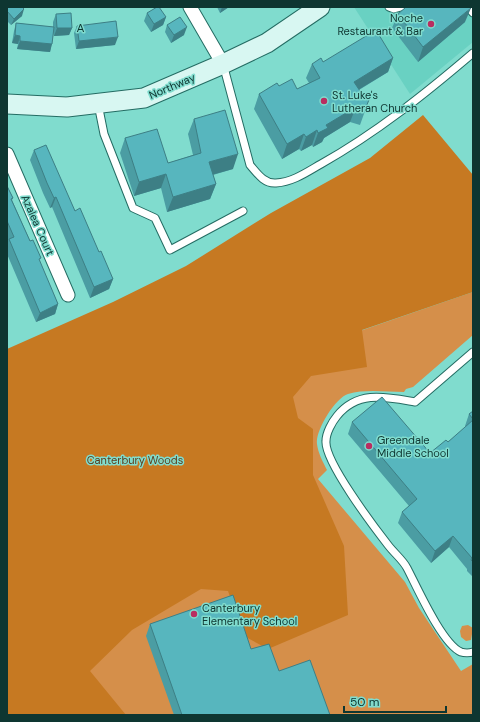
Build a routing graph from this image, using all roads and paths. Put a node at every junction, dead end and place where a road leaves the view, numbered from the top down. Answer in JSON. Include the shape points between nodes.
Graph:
{"nodes":[{"id":1,"x":190,"y":7,"type":"edge"},
{"id":2,"x":320,"y":7,"type":"edge"},
{"id":3,"x":389,"y":7,"type":"edge"},
{"id":4,"x":401,"y":7,"type":"edge"},
{"id":5,"x":468,"y":7,"type":"edge"},
{"id":6,"x":473,"y":13,"type":"edge"},
{"id":7,"x":473,"y":53,"type":"edge"},
{"id":8,"x":223,"y":64,"type":"junction"},
{"id":9,"x":7,"y":104,"type":"edge"},
{"id":10,"x":98,"y":104,"type":"junction"},
{"id":11,"x":7,"y":154,"type":"edge"},
{"id":12,"x":243,"y":211,"type":"dead end"},
{"id":13,"x":68,"y":295,"type":"dead end"},
{"id":14,"x":473,"y":352,"type":"edge"},
{"id":15,"x":473,"y":652,"type":"edge"}],
"edges":[{"from":1,"to":8,"type":"street"},
{"from":2,"to":8,"type":"street","name":"Northway","via":[[266,43]]},
{"from":3,"to":4,"type":"lane"},
{"from":5,"to":6,"type":"lane"},
{"from":7,"to":8,"type":"lane","via":[[425,93],[351,147],[291,181],[275,183],[266,181],[250,165]]},
{"from":8,"to":10,"type":"street","name":"Northway","via":[[144,98]]},
{"from":9,"to":10,"type":"street","name":"Northway","via":[[67,107]]},
{"from":10,"to":12,"type":"lane","via":[[104,134],[133,208],[155,218],[170,250]]},
{"from":11,"to":13,"type":"street","name":"Azalea Court"},
{"from":14,"to":15,"type":"lane","via":[[415,402],[376,396],[344,407],[333,421],[326,442],[332,463],[388,545],[406,566],[434,619],[452,646],[462,652]]}]}
